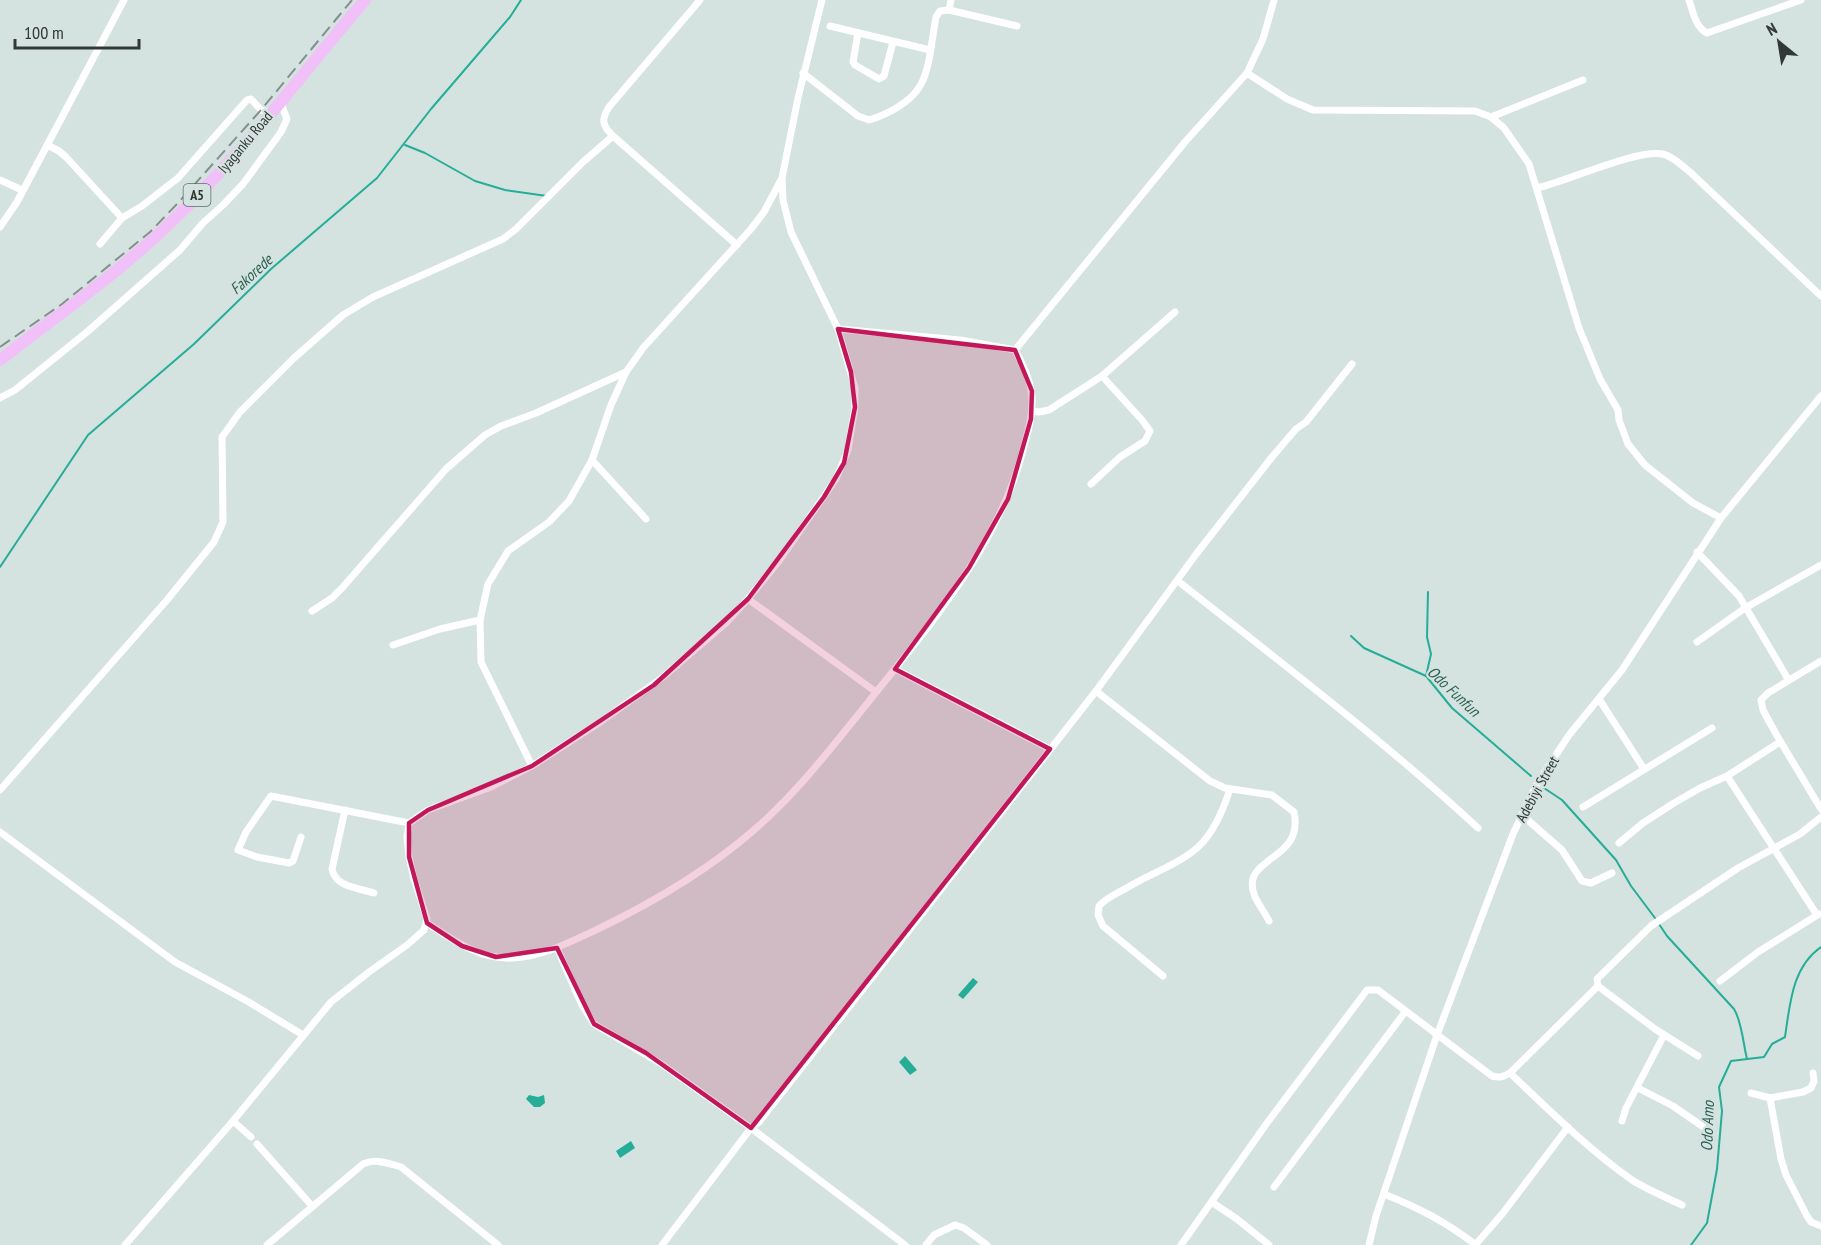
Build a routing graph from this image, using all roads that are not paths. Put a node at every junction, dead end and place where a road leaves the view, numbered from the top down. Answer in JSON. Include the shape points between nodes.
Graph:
{"nodes":[{"id":1,"x":124,"y":0,"type":"edge"},
{"id":2,"x":365,"y":0,"type":"edge"},
{"id":3,"x":822,"y":0,"type":"edge"},
{"id":4,"x":951,"y":0,"type":"edge"},
{"id":5,"x":1275,"y":0,"type":"edge"},
{"id":6,"x":1689,"y":0,"type":"edge"},
{"id":7,"x":1801,"y":0,"type":"edge"},
{"id":8,"x":699,"y":1,"type":"edge"},
{"id":9,"x":949,"y":10,"type":"junction"},
{"id":10,"x":830,"y":26,"type":"dead end"},
{"id":11,"x":1017,"y":26,"type":"dead end"},
{"id":12,"x":858,"y":33,"type":"junction"},
{"id":13,"x":893,"y":42,"type":"junction"},
{"id":14,"x":930,"y":50,"type":"junction"},
{"id":15,"x":803,"y":73,"type":"junction"},
{"id":16,"x":1247,"y":73,"type":"junction"},
{"id":17,"x":1583,"y":80,"type":"dead end"},
{"id":18,"x":280,"y":101,"type":"junction"},
{"id":19,"x":270,"y":113,"type":"junction"},
{"id":20,"x":1491,"y":117,"type":"junction"},
{"id":21,"x":613,"y":135,"type":"junction"},
{"id":22,"x":47,"y":145,"type":"junction"},
{"id":23,"x":782,"y":178,"type":"junction"},
{"id":24,"x":0,"y":180,"type":"edge"},
{"id":25,"x":1537,"y":188,"type":"junction"},
{"id":26,"x":22,"y":190,"type":"junction"},
{"id":27,"x":122,"y":218,"type":"junction"},
{"id":28,"x":0,"y":227,"type":"edge"},
{"id":29,"x":100,"y":244,"type":"dead end"},
{"id":30,"x":737,"y":245,"type":"junction"},
{"id":31,"x":1821,"y":296,"type":"edge"},
{"id":32,"x":1175,"y":312,"type":"dead end"},
{"id":33,"x":838,"y":329,"type":"junction"},
{"id":34,"x":1015,"y":350,"type":"junction"},
{"id":35,"x":0,"y":360,"type":"edge"},
{"id":36,"x":1352,"y":364,"type":"dead end"},
{"id":37,"x":626,"y":372,"type":"junction"},
{"id":38,"x":1102,"y":376,"type":"junction"},
{"id":39,"x":1821,"y":396,"type":"edge"},
{"id":40,"x":0,"y":398,"type":"edge"},
{"id":41,"x":1032,"y":411,"type":"junction"},
{"id":42,"x":592,"y":460,"type":"junction"},
{"id":43,"x":1091,"y":484,"type":"dead end"},
{"id":44,"x":1721,"y":518,"type":"junction"},
{"id":45,"x":646,"y":519,"type":"dead end"},
{"id":46,"x":1697,"y":552,"type":"junction"},
{"id":47,"x":1821,"y":565,"type":"edge"},
{"id":48,"x":1178,"y":581,"type":"junction"},
{"id":49,"x":748,"y":599,"type":"junction"},
{"id":50,"x":1745,"y":608,"type":"junction"},
{"id":51,"x":312,"y":611,"type":"dead end"},
{"id":52,"x":480,"y":620,"type":"junction"},
{"id":53,"x":1697,"y":642,"type":"dead end"},
{"id":54,"x":393,"y":645,"type":"dead end"},
{"id":55,"x":1821,"y":661,"type":"edge"},
{"id":56,"x":895,"y":669,"type":"junction"},
{"id":57,"x":1788,"y":679,"type":"junction"},
{"id":58,"x":1096,"y":691,"type":"junction"},
{"id":59,"x":876,"y":693,"type":"junction"},
{"id":60,"x":1599,"y":699,"type":"junction"},
{"id":61,"x":1712,"y":728,"type":"dead end"},
{"id":62,"x":1780,"y":742,"type":"junction"},
{"id":63,"x":1050,"y":749,"type":"junction"},
{"id":64,"x":532,"y":766,"type":"junction"},
{"id":65,"x":1644,"y":769,"type":"junction"},
{"id":66,"x":1727,"y":776,"type":"junction"},
{"id":67,"x":1230,"y":789,"type":"junction"},
{"id":68,"x":0,"y":790,"type":"edge"},
{"id":69,"x":1583,"y":807,"type":"dead end"},
{"id":70,"x":1821,"y":809,"type":"edge"},
{"id":71,"x":345,"y":810,"type":"junction"},
{"id":72,"x":1522,"y":815,"type":"junction"},
{"id":73,"x":1821,"y":817,"type":"edge"},
{"id":74,"x":409,"y":823,"type":"junction"},
{"id":75,"x":1478,"y":828,"type":"dead end"},
{"id":76,"x":0,"y":832,"type":"edge"},
{"id":77,"x":302,"y":837,"type":"dead end"},
{"id":78,"x":1620,"y":843,"type":"dead end"},
{"id":79,"x":1774,"y":849,"type":"junction"},
{"id":80,"x":1611,"y":873,"type":"dead end"},
{"id":81,"x":374,"y":893,"type":"dead end"},
{"id":82,"x":1819,"y":914,"type":"edge"},
{"id":83,"x":1269,"y":921,"type":"dead end"},
{"id":84,"x":427,"y":923,"type":"junction"},
{"id":85,"x":557,"y":948,"type":"junction"},
{"id":86,"x":1163,"y":976,"type":"dead end"},
{"id":87,"x":1719,"y":981,"type":"dead end"},
{"id":88,"x":1598,"y":986,"type":"junction"},
{"id":89,"x":1405,"y":1012,"type":"junction"},
{"id":90,"x":303,"y":1035,"type":"junction"},
{"id":91,"x":1437,"y":1035,"type":"junction"},
{"id":92,"x":1664,"y":1035,"type":"junction"},
{"id":93,"x":1698,"y":1056,"type":"dead end"},
{"id":94,"x":1510,"y":1073,"type":"junction"},
{"id":95,"x":1813,"y":1073,"type":"dead end"},
{"id":96,"x":1638,"y":1088,"type":"junction"},
{"id":97,"x":1751,"y":1093,"type":"dead end"},
{"id":98,"x":1770,"y":1098,"type":"junction"},
{"id":99,"x":233,"y":1121,"type":"junction"},
{"id":100,"x":1622,"y":1121,"type":"dead end"},
{"id":101,"x":1702,"y":1126,"type":"dead end"},
{"id":102,"x":751,"y":1128,"type":"junction"},
{"id":103,"x":1568,"y":1128,"type":"junction"},
{"id":104,"x":251,"y":1137,"type":"dead end"},
{"id":105,"x":257,"y":1144,"type":"dead end"},
{"id":106,"x":1274,"y":1187,"type":"dead end"},
{"id":107,"x":1384,"y":1194,"type":"junction"},
{"id":108,"x":1213,"y":1203,"type":"junction"},
{"id":109,"x":1682,"y":1205,"type":"dead end"},
{"id":110,"x":312,"y":1206,"type":"junction"},
{"id":111,"x":1821,"y":1226,"type":"edge"},
{"id":112,"x":125,"y":1245,"type":"edge"},
{"id":113,"x":267,"y":1245,"type":"edge"},
{"id":114,"x":498,"y":1245,"type":"edge"},
{"id":115,"x":662,"y":1245,"type":"edge"},
{"id":116,"x":905,"y":1245,"type":"edge"},
{"id":117,"x":926,"y":1245,"type":"edge"},
{"id":118,"x":987,"y":1245,"type":"edge"},
{"id":119,"x":1181,"y":1245,"type":"edge"},
{"id":120,"x":1269,"y":1245,"type":"edge"},
{"id":121,"x":1370,"y":1245,"type":"edge"},
{"id":122,"x":1476,"y":1245,"type":"edge"}],
"edges":[{"from":1,"to":22,"type":"street"},
{"from":2,"to":18,"type":"highway","name":"Iyaganku Road","number":"A5"},
{"from":3,"to":15,"type":"street"},
{"from":4,"to":9,"type":"street"},
{"from":5,"to":16,"type":"street"},
{"from":6,"to":7,"type":"street","via":[[1698,25],[1707,33]]},
{"from":8,"to":21,"type":"street","via":[[609,107],[603,122]]},
{"from":9,"to":11,"type":"street"},
{"from":9,"to":14,"type":"street","via":[[937,14]]},
{"from":10,"to":12,"type":"street"},
{"from":12,"to":13,"type":"street"},
{"from":12,"to":13,"type":"street","via":[[853,62],[879,79],[884,76]]},
{"from":13,"to":14,"type":"street"},
{"from":14,"to":15,"type":"street","via":[[919,87],[894,109],[869,120],[858,116]]},
{"from":15,"to":23,"type":"street"},
{"from":16,"to":20,"type":"street","via":[[1287,99],[1313,110],[1454,109]]},
{"from":16,"to":34,"type":"street","via":[[1185,142]]},
{"from":17,"to":20,"type":"street"},
{"from":18,"to":19,"type":"highway","name":"Iyaganku Road","number":"A5"},
{"from":18,"to":40,"type":"street","via":[[286,118],[280,132],[243,184],[96,325]]},
{"from":19,"to":27,"type":"street","via":[[247,100],[178,178]]},
{"from":19,"to":35,"type":"highway","name":"Iyaganku Road","number":"A5","via":[[216,177],[163,230]]},
{"from":20,"to":25,"type":"street","via":[[1522,153]]},
{"from":21,"to":30,"type":"street"},
{"from":21,"to":68,"type":"street","via":[[503,239],[373,297],[343,315],[240,412],[222,437],[223,522],[214,542]]},
{"from":22,"to":26,"type":"street"},
{"from":22,"to":27,"type":"street","via":[[66,157]]},
{"from":23,"to":30,"type":"street","via":[[764,212]]},
{"from":23,"to":33,"type":"street","via":[[791,232]]},
{"from":24,"to":26,"type":"street"},
{"from":25,"to":31,"type":"street","via":[[1634,157],[1665,155],[1689,172]]},
{"from":25,"to":44,"type":"street","via":[[1579,328],[1600,380],[1618,410],[1628,444],[1645,465],[1693,503]]},
{"from":26,"to":28,"type":"street"},
{"from":27,"to":29,"type":"street"},
{"from":30,"to":37,"type":"street"},
{"from":32,"to":38,"type":"street"},
{"from":33,"to":34,"type":"street"},
{"from":33,"to":49,"type":"street","via":[[855,388],[846,457],[824,497]]},
{"from":34,"to":41,"type":"street","via":[[1032,391]]},
{"from":36,"to":48,"type":"street","via":[[1306,422],[1287,439]]},
{"from":37,"to":42,"type":"street"},
{"from":37,"to":51,"type":"street","via":[[485,435],[446,469],[342,588]]},
{"from":38,"to":41,"type":"street","via":[[1049,410]]},
{"from":38,"to":43,"type":"street","via":[[1150,431],[1145,441],[1120,457]]},
{"from":39,"to":44,"type":"street","name":"Adebiyi Street"},
{"from":41,"to":56,"type":"street","via":[[1018,470],[995,527]]},
{"from":42,"to":45,"type":"street"},
{"from":42,"to":52,"type":"street","via":[[559,513],[502,559],[488,584]]},
{"from":44,"to":46,"type":"street","name":"Adebiyi Street"},
{"from":46,"to":50,"type":"street","via":[[1739,596]]},
{"from":46,"to":60,"type":"street","name":"Adebiyi Street","via":[[1622,670]]},
{"from":47,"to":50,"type":"street"},
{"from":48,"to":58,"type":"street"},
{"from":48,"to":75,"type":"street","via":[[1363,727]]},
{"from":49,"to":59,"type":"street"},
{"from":49,"to":64,"type":"street","via":[[654,685]]},
{"from":50,"to":53,"type":"street"},
{"from":50,"to":57,"type":"street"},
{"from":52,"to":54,"type":"street"},
{"from":52,"to":64,"type":"street","via":[[483,671]]},
{"from":55,"to":57,"type":"street"},
{"from":56,"to":59,"type":"street"},
{"from":56,"to":63,"type":"street"},
{"from":57,"to":62,"type":"street","via":[[1761,700]]},
{"from":58,"to":63,"type":"street"},
{"from":58,"to":67,"type":"street","via":[[1210,781]]},
{"from":59,"to":85,"type":"street","via":[[794,790],[723,855],[644,906]]},
{"from":60,"to":65,"type":"street"},
{"from":60,"to":72,"type":"street","name":"Adebiyi Street","via":[[1569,735]]},
{"from":61,"to":65,"type":"street"},
{"from":62,"to":66,"type":"street"},
{"from":62,"to":70,"type":"street"},
{"from":63,"to":102,"type":"street"},
{"from":64,"to":74,"type":"street","via":[[491,787],[428,810]]},
{"from":65,"to":69,"type":"street"},
{"from":66,"to":78,"type":"street","via":[[1674,803]]},
{"from":66,"to":79,"type":"street"},
{"from":67,"to":83,"type":"street","via":[[1272,795],[1294,812],[1291,842],[1258,868],[1253,879],[1255,898]]},
{"from":67,"to":86,"type":"street","via":[[1216,822],[1193,852],[1099,906],[1102,926]]},
{"from":71,"to":74,"type":"street"},
{"from":71,"to":77,"type":"street","via":[[271,796],[238,850],[289,863]]},
{"from":71,"to":81,"type":"street","via":[[333,876],[338,882]]},
{"from":72,"to":80,"type":"street","via":[[1562,850],[1582,881],[1591,883]]},
{"from":72,"to":91,"type":"street","name":"Adebiyi Street"},
{"from":73,"to":79,"type":"street"},
{"from":74,"to":84,"type":"street","via":[[409,857]]},
{"from":76,"to":90,"type":"street","via":[[175,962]]},
{"from":79,"to":82,"type":"street"},
{"from":79,"to":88,"type":"street","via":[[1738,868],[1652,926],[1597,979]]},
{"from":82,"to":87,"type":"street"},
{"from":84,"to":85,"type":"street","via":[[468,949],[496,957],[533,956]]},
{"from":84,"to":90,"type":"street","via":[[418,936],[331,1002]]},
{"from":85,"to":102,"type":"street","via":[[594,1024],[646,1053]]},
{"from":88,"to":92,"type":"street"},
{"from":88,"to":94,"type":"street"},
{"from":89,"to":91,"type":"street"},
{"from":89,"to":106,"type":"street"},
{"from":89,"to":108,"type":"street","via":[[1378,990],[1371,988],[1365,992]]},
{"from":90,"to":99,"type":"street"},
{"from":91,"to":94,"type":"street","via":[[1492,1076],[1499,1078]]},
{"from":91,"to":107,"type":"street","name":"Adebiyi Street"},
{"from":92,"to":93,"type":"street"},
{"from":92,"to":96,"type":"street"},
{"from":94,"to":103,"type":"street"},
{"from":95,"to":98,"type":"street","via":[[1811,1088]]},
{"from":96,"to":100,"type":"street"},
{"from":96,"to":101,"type":"street"},
{"from":97,"to":98,"type":"street"},
{"from":98,"to":111,"type":"street","via":[[1786,1175],[1811,1222]]},
{"from":99,"to":104,"type":"street"},
{"from":99,"to":112,"type":"street"},
{"from":102,"to":115,"type":"street"},
{"from":102,"to":116,"type":"street"},
{"from":103,"to":109,"type":"street","via":[[1633,1180]]},
{"from":103,"to":122,"type":"street"},
{"from":105,"to":110,"type":"street"},
{"from":107,"to":121,"type":"street","name":"Adebiyi Street"},
{"from":107,"to":122,"type":"street","via":[[1445,1222]]},
{"from":108,"to":119,"type":"street"},
{"from":108,"to":120,"type":"street"},
{"from":110,"to":113,"type":"street"},
{"from":110,"to":114,"type":"street","via":[[363,1164],[383,1161],[401,1167]]},
{"from":117,"to":118,"type":"street","via":[[944,1228],[955,1225]]}]}
